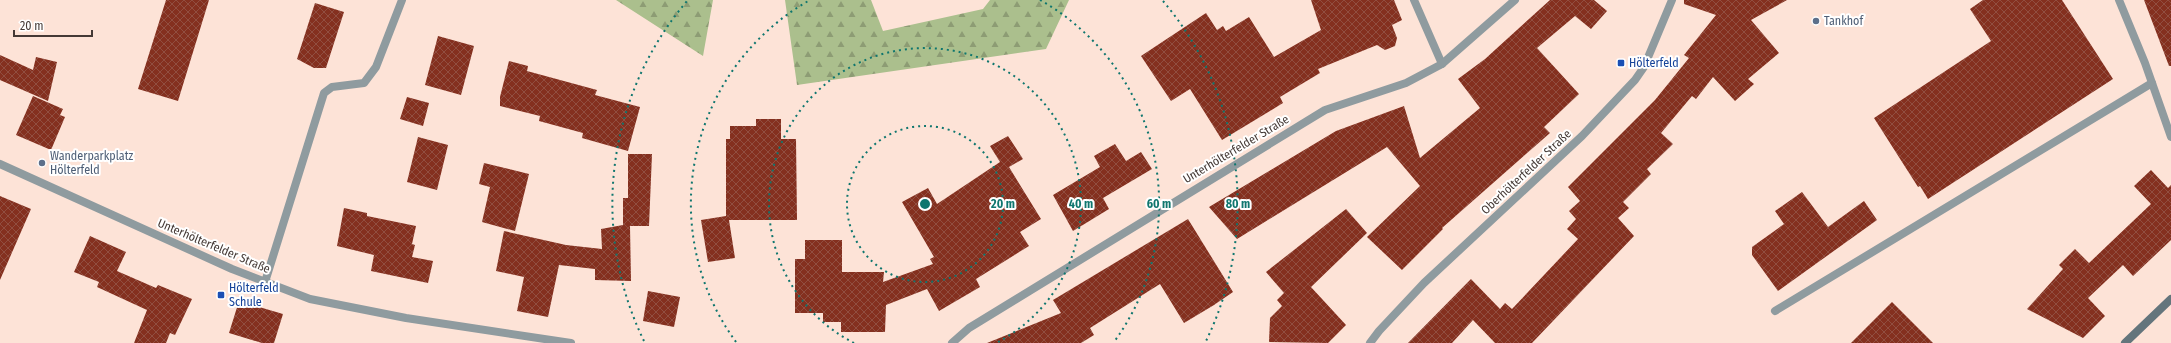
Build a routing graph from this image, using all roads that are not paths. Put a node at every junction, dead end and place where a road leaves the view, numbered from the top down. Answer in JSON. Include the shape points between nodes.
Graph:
{"nodes":[{"id":1,"x":402,"y":0,"type":"edge"},
{"id":2,"x":1414,"y":0,"type":"edge"},
{"id":3,"x":1515,"y":0,"type":"edge"},
{"id":4,"x":1672,"y":0,"type":"edge"},
{"id":5,"x":2119,"y":0,"type":"edge"},
{"id":6,"x":1442,"y":64,"type":"junction"},
{"id":7,"x":2152,"y":83,"type":"junction"},
{"id":8,"x":2171,"y":137,"type":"edge"},
{"id":9,"x":0,"y":164,"type":"edge"},
{"id":10,"x":265,"y":282,"type":"junction"},
{"id":11,"x":2171,"y":299,"type":"edge"},
{"id":12,"x":1775,"y":311,"type":"dead end"},
{"id":13,"x":571,"y":343,"type":"edge"},
{"id":14,"x":952,"y":343,"type":"edge"},
{"id":15,"x":1370,"y":343,"type":"edge"},
{"id":16,"x":2125,"y":343,"type":"edge"}],
"edges":[{"from":1,"to":10,"type":"street","via":[[376,67],[364,82],[332,87],[324,92]]},
{"from":2,"to":6,"type":"street"},
{"from":3,"to":6,"type":"street","name":"Unterhölterfelder Straße"},
{"from":4,"to":15,"type":"street","name":"Oberhölterfelder Straße","via":[[1644,67],[1635,80],[1582,136],[1424,283]]},
{"from":5,"to":7,"type":"street"},
{"from":6,"to":14,"type":"street","name":"Unterhölterfelder Straße","via":[[1406,82],[1325,110],[969,328]]},
{"from":7,"to":8,"type":"street"},
{"from":7,"to":12,"type":"street"},
{"from":9,"to":10,"type":"street","name":"Unterhölterfelder Straße"},
{"from":10,"to":13,"type":"street","name":"Unterhölterfelder Straße","via":[[310,299],[406,318]]},
{"from":11,"to":16,"type":"main road"}]}
